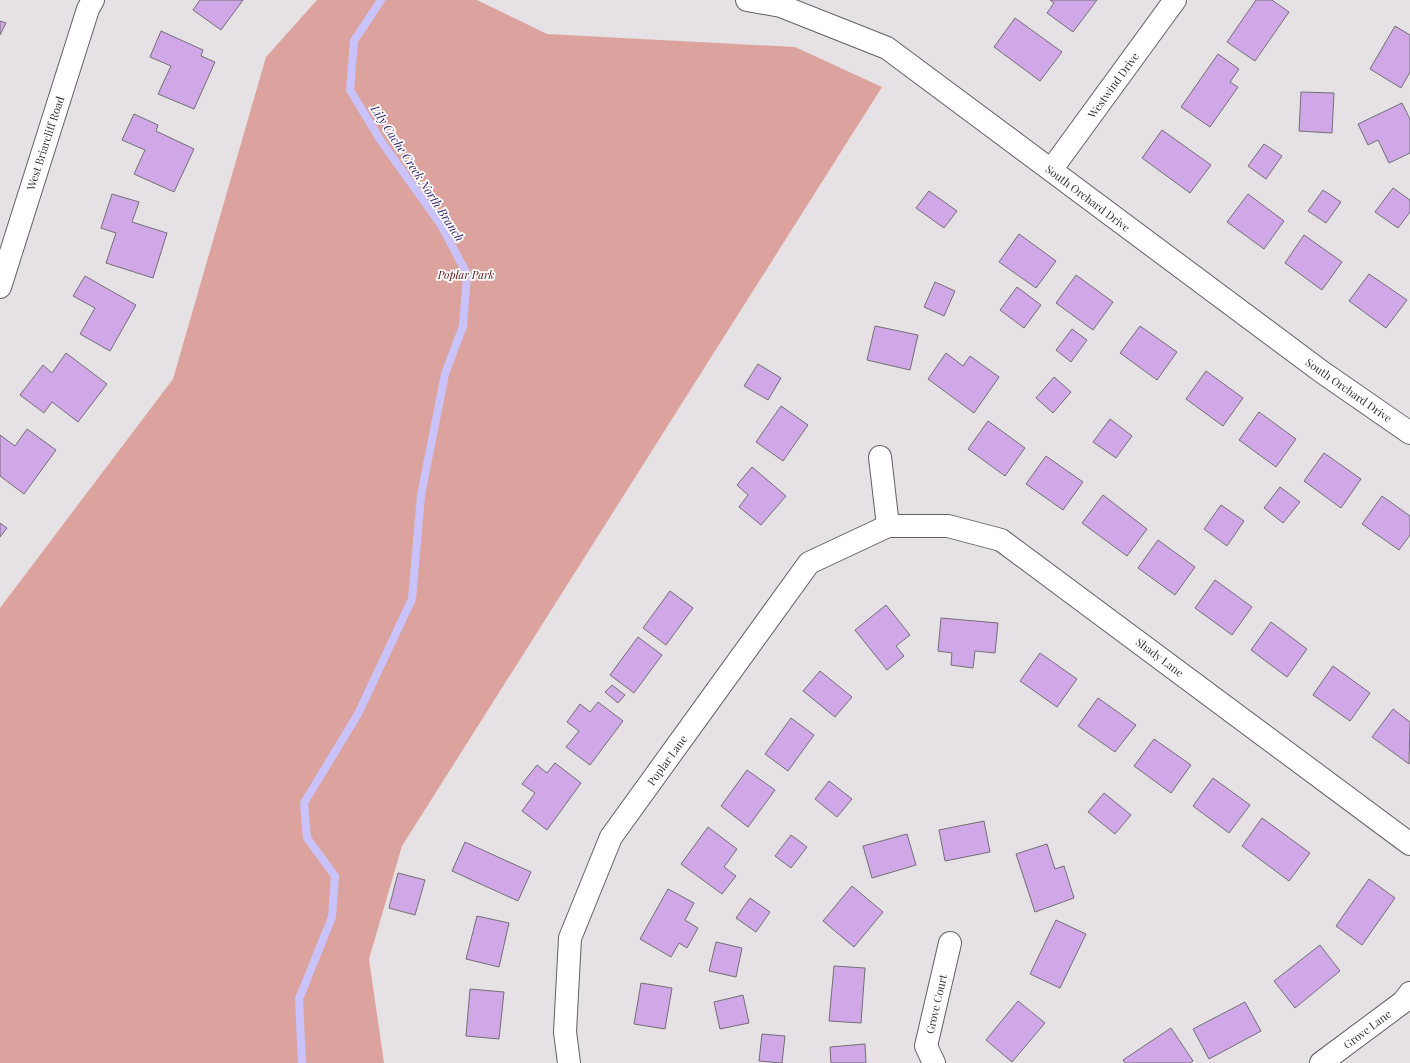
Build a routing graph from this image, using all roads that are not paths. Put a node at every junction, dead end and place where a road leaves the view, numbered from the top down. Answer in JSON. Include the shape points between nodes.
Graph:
{"nodes":[{"id":1,"x":93,"y":0,"type":"edge"},
{"id":2,"x":748,"y":0,"type":"edge"},
{"id":3,"x":1175,"y":0,"type":"edge"},
{"id":4,"x":1051,"y":170,"type":"junction"},
{"id":5,"x":0,"y":287,"type":"edge"},
{"id":6,"x":1410,"y":433,"type":"edge"},
{"id":7,"x":880,"y":457,"type":"dead end"},
{"id":8,"x":888,"y":526,"type":"junction"},
{"id":9,"x":1410,"y":844,"type":"edge"},
{"id":10,"x":950,"y":943,"type":"dead end"},
{"id":11,"x":1410,"y":993,"type":"edge"},
{"id":12,"x":569,"y":1063,"type":"edge"},
{"id":13,"x":934,"y":1063,"type":"edge"},
{"id":14,"x":1321,"y":1063,"type":"edge"}],
"edges":[{"from":1,"to":5,"type":"street","name":"West Briarcliff Road"},
{"from":2,"to":4,"type":"street","name":"South Orchard Drive","via":[[781,6],[887,48]]},
{"from":3,"to":4,"type":"street","name":"Westwind Drive"},
{"from":4,"to":6,"type":"street","name":"South Orchard Drive","via":[[1322,372]]},
{"from":7,"to":8,"type":"street"},
{"from":8,"to":9,"type":"street","name":"Shady Lane","via":[[948,526],[1001,540]]},
{"from":8,"to":12,"type":"street","name":"Poplar Lane","via":[[809,564],[612,837],[570,938],[565,1032]]},
{"from":10,"to":13,"type":"street","name":"Grove Court","via":[[926,1046]]},
{"from":11,"to":14,"type":"street","name":"Grove Lane","via":[[1403,1002]]}]}
